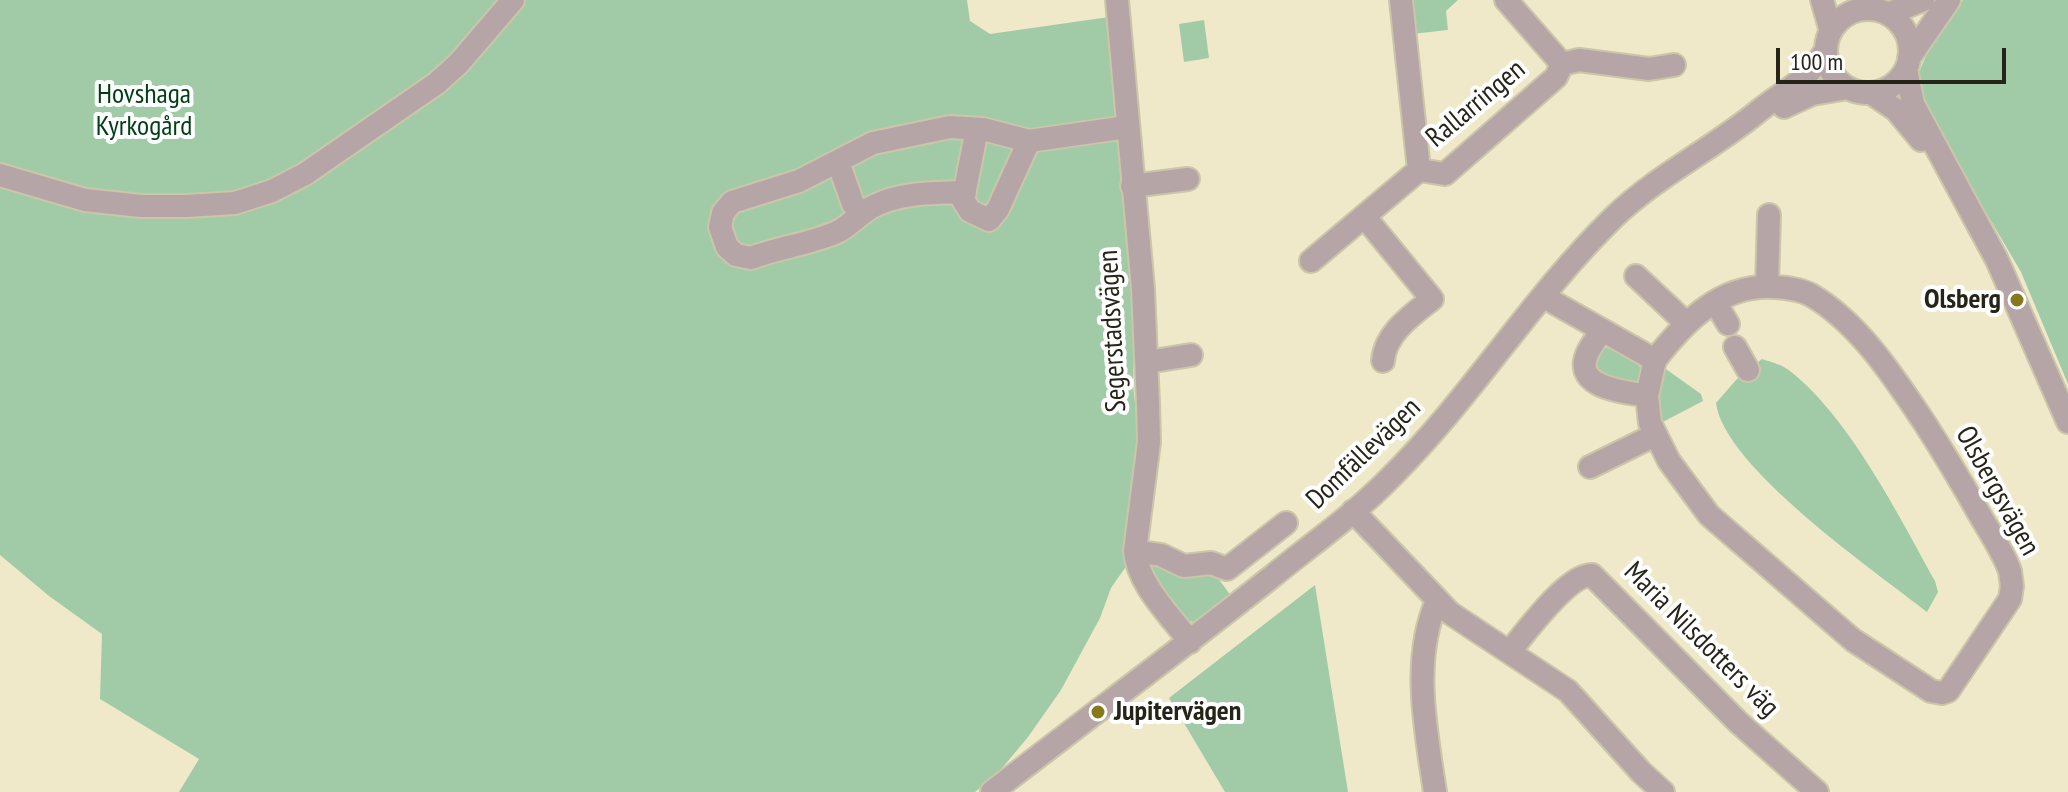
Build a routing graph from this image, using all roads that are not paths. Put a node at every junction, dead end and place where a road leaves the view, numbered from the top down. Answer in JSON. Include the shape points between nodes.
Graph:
{"nodes":[{"id":1,"x":513,"y":0,"type":"edge"},
{"id":2,"x":1117,"y":0,"type":"edge"},
{"id":3,"x":1401,"y":0,"type":"edge"},
{"id":4,"x":1506,"y":0,"type":"edge"},
{"id":5,"x":1822,"y":0,"type":"edge"},
{"id":6,"x":1923,"y":0,"type":"edge"},
{"id":7,"x":1949,"y":0,"type":"edge"},
{"id":8,"x":1873,"y":8,"type":"edge"},
{"id":9,"x":1829,"y":41,"type":"junction"},
{"id":10,"x":1908,"y":63,"type":"junction"},
{"id":11,"x":1562,"y":64,"type":"junction"},
{"id":12,"x":1674,"y":65,"type":"dead end"},
{"id":13,"x":1848,"y":88,"type":"junction"},
{"id":14,"x":1871,"y":93,"type":"junction"},
{"id":15,"x":1743,"y":125,"type":"junction"},
{"id":16,"x":1127,"y":127,"type":"junction"},
{"id":17,"x":977,"y":129,"type":"junction"},
{"id":18,"x":1029,"y":141,"type":"junction"},
{"id":19,"x":838,"y":162,"type":"junction"},
{"id":20,"x":1419,"y":170,"type":"junction"},
{"id":21,"x":0,"y":175,"type":"edge"},
{"id":22,"x":1188,"y":179,"type":"dead end"},
{"id":23,"x":1956,"y":185,"type":"junction"},
{"id":24,"x":1132,"y":186,"type":"junction"},
{"id":25,"x":965,"y":192,"type":"junction"},
{"id":26,"x":862,"y":213,"type":"junction"},
{"id":27,"x":1769,"y":215,"type":"dead end"},
{"id":28,"x":1364,"y":216,"type":"junction"},
{"id":29,"x":1311,"y":261,"type":"dead end"},
{"id":30,"x":1636,"y":276,"type":"dead end"},
{"id":31,"x":1767,"y":286,"type":"junction"},
{"id":32,"x":1544,"y":297,"type":"junction"},
{"id":33,"x":1715,"y":302,"type":"junction"},
{"id":34,"x":1686,"y":323,"type":"junction"},
{"id":35,"x":1728,"y":324,"type":"dead end"},
{"id":36,"x":1602,"y":330,"type":"junction"},
{"id":37,"x":1735,"y":347,"type":"dead end"},
{"id":38,"x":1191,"y":355,"type":"dead end"},
{"id":39,"x":1655,"y":360,"type":"junction"},
{"id":40,"x":1383,"y":361,"type":"dead end"},
{"id":41,"x":1147,"y":362,"type":"junction"},
{"id":42,"x":1748,"y":370,"type":"dead end"},
{"id":43,"x":1647,"y":396,"type":"junction"},
{"id":44,"x":2068,"y":422,"type":"edge"},
{"id":45,"x":1655,"y":435,"type":"junction"},
{"id":46,"x":1590,"y":467,"type":"dead end"},
{"id":47,"x":1353,"y":511,"type":"junction"},
{"id":48,"x":1286,"y":523,"type":"dead end"},
{"id":49,"x":1135,"y":551,"type":"junction"},
{"id":50,"x":1437,"y":601,"type":"junction"},
{"id":51,"x":1190,"y":642,"type":"junction"},
{"id":52,"x":1510,"y":651,"type":"junction"},
{"id":53,"x":1000,"y":789,"type":"edge"},
{"id":54,"x":1435,"y":792,"type":"edge"},
{"id":55,"x":1663,"y":792,"type":"edge"},
{"id":56,"x":1817,"y":792,"type":"edge"}],
"edges":[{"from":1,"to":21,"type":"street","via":[[437,83],[272,191],[235,203],[141,206],[85,200]]},
{"from":2,"to":16,"type":"street","name":"Segerstadsvägen"},
{"from":3,"to":20,"type":"street","name":"Rallarringen"},
{"from":4,"to":11,"type":"street","name":"Rallarringen"},
{"from":5,"to":9,"type":"street"},
{"from":6,"to":8,"type":"street"},
{"from":7,"to":10,"type":"street"},
{"from":8,"to":9,"type":"street","via":[[1848,14]]},
{"from":8,"to":10,"type":"street","via":[[1904,30],[1910,46]]},
{"from":9,"to":13,"type":"street","via":[[1831,72]]},
{"from":9,"to":15,"type":"street","name":"Domfällevägen","via":[[1809,75]]},
{"from":10,"to":14,"type":"street","via":[[1891,87]]},
{"from":10,"to":23,"type":"street","via":[[1913,104]]},
{"from":11,"to":12,"type":"street","name":"Rallarringen","via":[[1579,60],[1649,69]]},
{"from":11,"to":20,"type":"street","name":"Rallarringen","via":[[1556,77],[1445,174]]},
{"from":13,"to":14,"type":"street"},
{"from":13,"to":15,"type":"street","name":"Domfällevägen","via":[[1812,94]]},
{"from":14,"to":23,"type":"street","via":[[1905,120]]},
{"from":15,"to":32,"type":"street","name":"Domfällevägen","via":[[1650,185]]},
{"from":16,"to":18,"type":"street"},
{"from":16,"to":24,"type":"street","name":"Segerstadsvägen"},
{"from":17,"to":18,"type":"street"},
{"from":17,"to":19,"type":"street","via":[[924,130],[873,143]]},
{"from":17,"to":25,"type":"street"},
{"from":18,"to":25,"type":"street","via":[[989,220],[970,211]]},
{"from":19,"to":26,"type":"street","via":[[853,204]]},
{"from":19,"to":26,"type":"street","via":[[799,181],[732,202],[720,227],[727,247],[751,258],[841,231]]},
{"from":20,"to":28,"type":"street","name":"Rallarringen"},
{"from":22,"to":24,"type":"street"},
{"from":23,"to":44,"type":"street","via":[[2017,300]]},
{"from":24,"to":41,"type":"street","name":"Segerstadsvägen"},
{"from":25,"to":26,"type":"street","via":[[898,198]]},
{"from":27,"to":31,"type":"street"},
{"from":28,"to":29,"type":"street","name":"Rallarringen"},
{"from":28,"to":40,"type":"street","via":[[1432,299],[1393,334],[1383,349]]},
{"from":30,"to":34,"type":"street"},
{"from":31,"to":33,"type":"street","name":"Olsbergsvägen"},
{"from":31,"to":45,"type":"street","name":"Olsbergsvägen","via":[[1810,294],[1847,322],[1948,458],[2008,565],[2010,599],[1953,686],[1942,693],[1931,691],[1853,640],[1709,515]]},
{"from":32,"to":36,"type":"street"},
{"from":32,"to":47,"type":"street","name":"Domfällevägen","via":[[1429,438]]},
{"from":33,"to":34,"type":"street","name":"Olsbergsvägen"},
{"from":33,"to":35,"type":"street"},
{"from":34,"to":39,"type":"street","name":"Olsbergsvägen"},
{"from":36,"to":39,"type":"street"},
{"from":36,"to":43,"type":"street","via":[[1587,357],[1588,378]]},
{"from":37,"to":42,"type":"street"},
{"from":38,"to":41,"type":"street"},
{"from":39,"to":43,"type":"street","name":"Olsbergsvägen"},
{"from":41,"to":49,"type":"street","name":"Segerstadsvägen","via":[[1149,442]]},
{"from":43,"to":45,"type":"street","name":"Olsbergsvägen"},
{"from":45,"to":46,"type":"street"},
{"from":47,"to":50,"type":"street"},
{"from":47,"to":51,"type":"street","name":"Domfällevägen"},
{"from":48,"to":49,"type":"street","via":[[1227,569],[1211,563],[1184,566]]},
{"from":49,"to":51,"type":"street","name":"Segerstadsvägen","via":[[1145,581]]},
{"from":50,"to":52,"type":"street"},
{"from":50,"to":54,"type":"street","via":[[1424,638],[1423,661]]},
{"from":51,"to":53,"type":"street","name":"Domfällevägen"},
{"from":52,"to":55,"type":"street","via":[[1568,691]]},
{"from":52,"to":56,"type":"street","name":"Maria Nilsdotters väg","via":[[1579,577],[1592,575],[1738,722]]}]}
